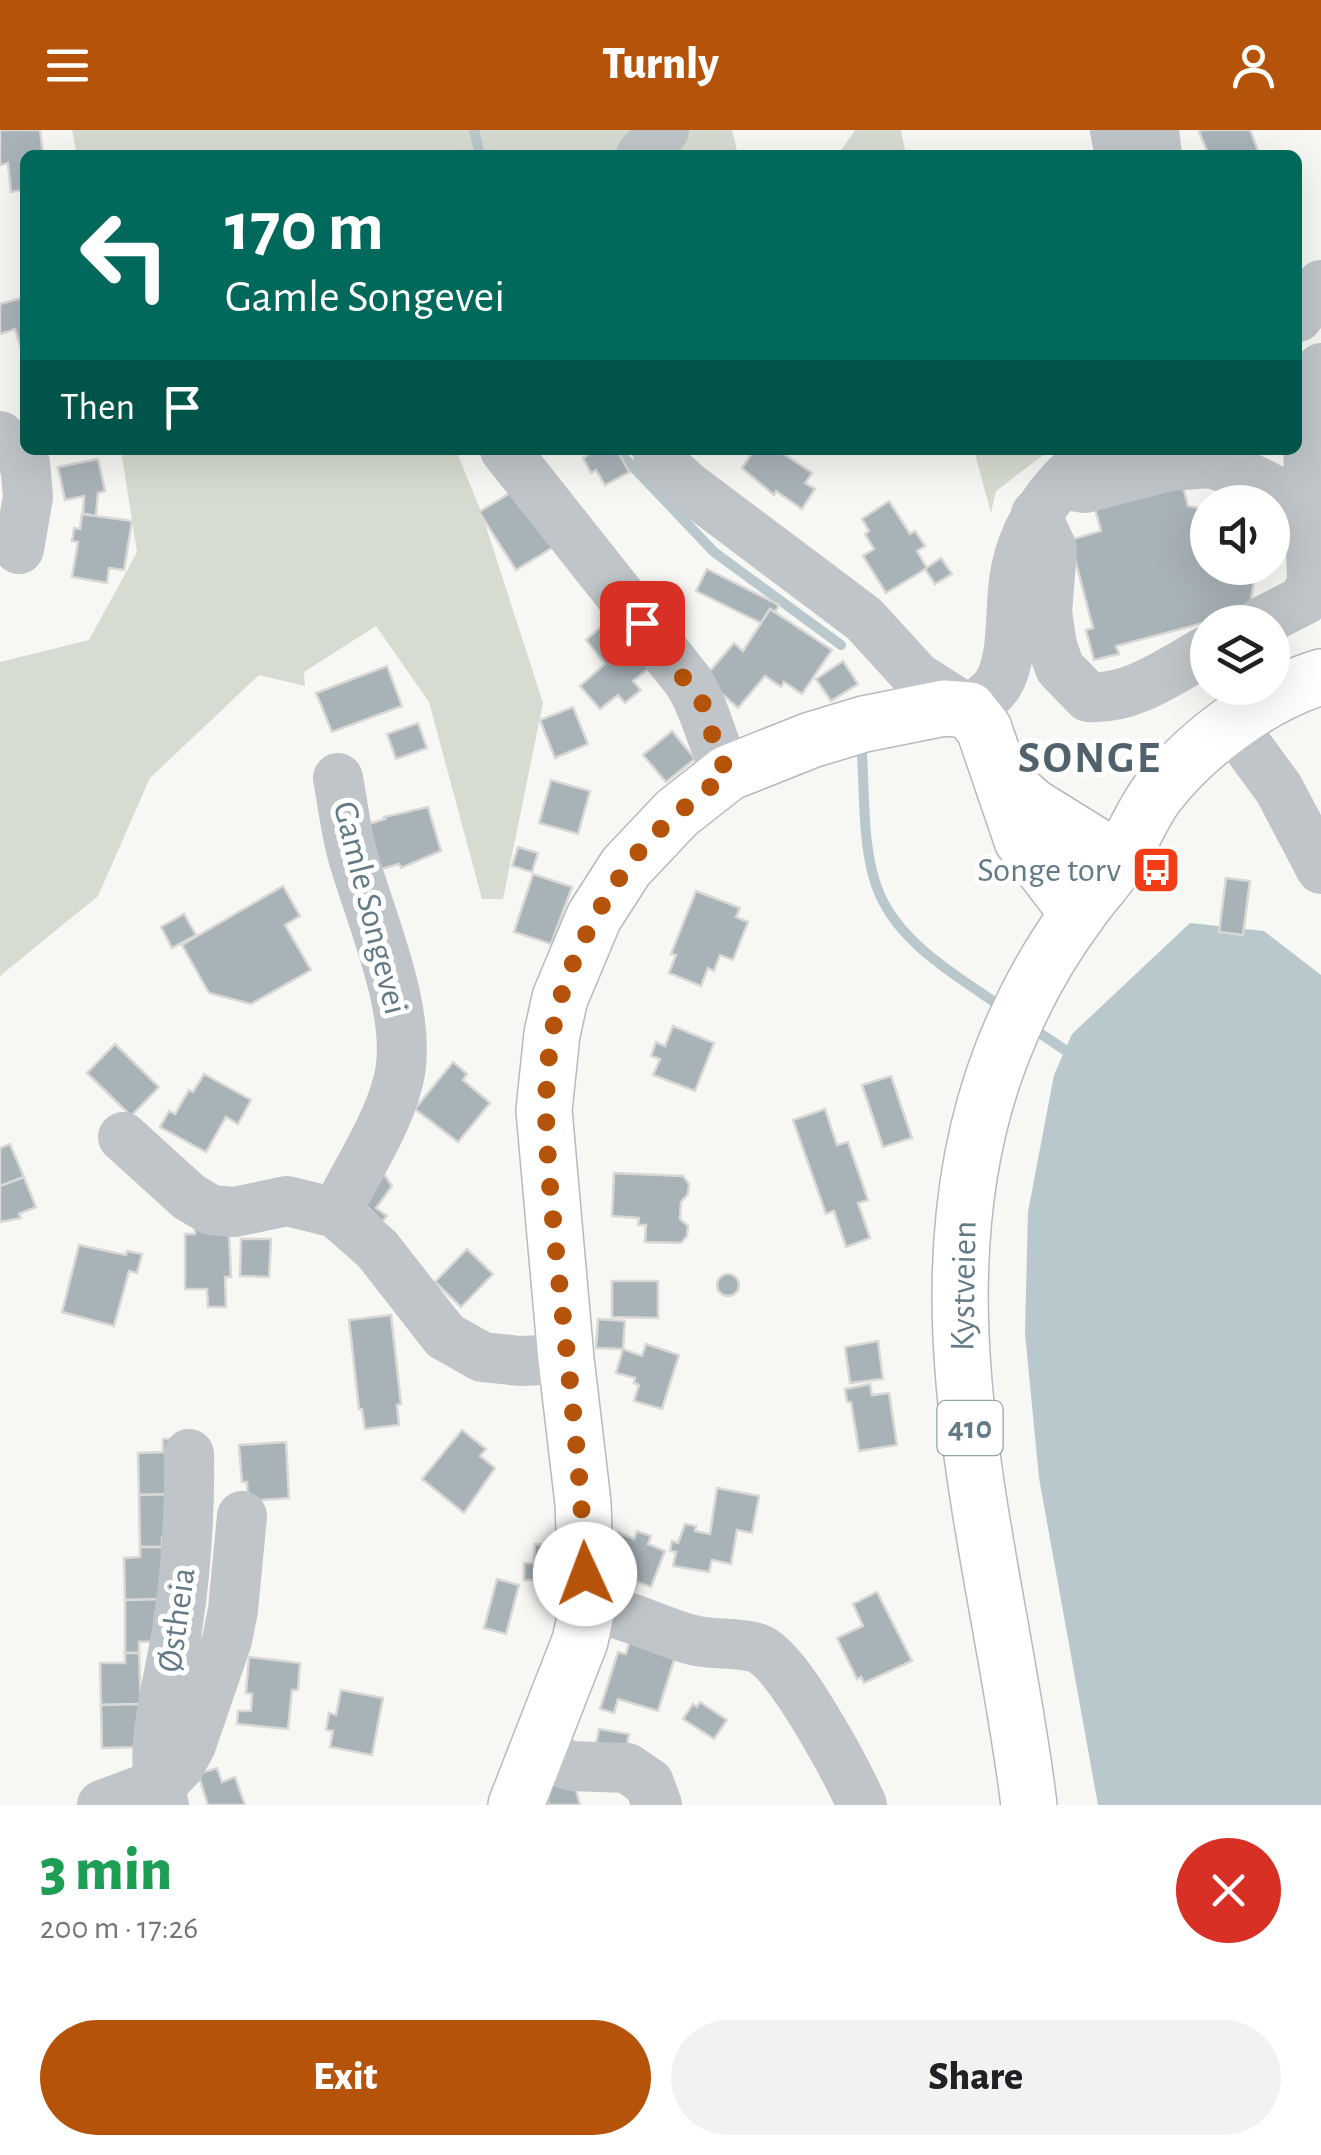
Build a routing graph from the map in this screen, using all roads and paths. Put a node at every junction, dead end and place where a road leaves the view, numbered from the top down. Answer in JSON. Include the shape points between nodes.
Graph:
{"nodes":[{"id":1,"x":664,"y":130,"type":"edge"},
{"id":2,"x":646,"y":150,"type":"edge"},
{"id":3,"x":1321,"y":368,"type":"edge"},
{"id":4,"x":0,"y":436,"type":"edge"},
{"id":5,"x":509,"y":455,"type":"edge"},
{"id":6,"x":658,"y":455,"type":"edge"},
{"id":7,"x":1093,"y":455,"type":"edge"},
{"id":8,"x":1048,"y":499,"type":"junction"},
{"id":9,"x":1310,"y":508,"type":"junction"},
{"id":10,"x":19,"y":549,"type":"dead end"},
{"id":11,"x":1290,"y":607,"type":"edge"},
{"id":12,"x":1190,"y":660,"type":"edge"},
{"id":13,"x":1060,"y":668,"type":"junction"},
{"id":14,"x":1321,"y":677,"type":"edge"},
{"id":15,"x":1321,"y":696,"type":"edge"},
{"id":16,"x":977,"y":720,"type":"junction"},
{"id":17,"x":1240,"y":736,"type":"junction"},
{"id":18,"x":728,"y":773,"type":"junction"},
{"id":19,"x":338,"y":778,"type":"dead end"},
{"id":20,"x":1005,"y":782,"type":"junction"},
{"id":21,"x":1119,"y":860,"type":"junction"},
{"id":22,"x":1321,"y":869,"type":"edge"},
{"id":23,"x":1078,"y":914,"type":"junction"},
{"id":24,"x":124,"y":1137,"type":"dead end"},
{"id":25,"x":336,"y":1213,"type":"junction"},
{"id":26,"x":566,"y":1359,"type":"junction"},
{"id":27,"x":189,"y":1454,"type":"dead end"},
{"id":28,"x":242,"y":1516,"type":"dead end"},
{"id":29,"x":586,"y":1610,"type":"junction"},
{"id":30,"x":536,"y":1754,"type":"junction"},
{"id":31,"x":169,"y":1798,"type":"edge"},
{"id":32,"x":102,"y":1805,"type":"edge"},
{"id":33,"x":516,"y":1805,"type":"edge"},
{"id":34,"x":657,"y":1805,"type":"edge"},
{"id":35,"x":862,"y":1805,"type":"edge"},
{"id":36,"x":1029,"y":1805,"type":"edge"}],
"edges":[{"from":1,"to":2,"type":"street"},
{"from":3,"to":9,"type":"street","via":[[1307,407]]},
{"from":4,"to":10,"type":"street","via":[[25,463],[28,497]]},
{"from":5,"to":18,"type":"street","via":[[688,681]]},
{"from":6,"to":16,"type":"street","via":[[687,486],[864,619],[917,676]]},
{"from":7,"to":8,"type":"street"},
{"from":8,"to":9,"type":"street","via":[[1170,466],[1209,463]]},
{"from":8,"to":13,"type":"street","via":[[1047,612]]},
{"from":8,"to":16,"type":"street","via":[[1016,566],[1008,657]]},
{"from":9,"to":11,"type":"street","via":[[1312,584],[1304,600]]},
{"from":12,"to":13,"type":"street","via":[[1108,698],[1088,697]]},
{"from":13,"to":16,"type":"street"},
{"from":14,"to":17,"type":"main road","name":"Kystveien","number":"410","via":[[1269,701]]},
{"from":15,"to":17,"type":"main road","name":"Kystveien","number":"410"},
{"from":16,"to":18,"type":"main road","via":[[944,708],[864,724]]},
{"from":16,"to":20,"type":"main road"},
{"from":17,"to":21,"type":"main road","name":"Kystveien","number":"410"},
{"from":17,"to":22,"type":"street","via":[[1279,789]]},
{"from":18,"to":26,"type":"main road","via":[[678,812],[626,868],[594,918],[560,998],[544,1110]]},
{"from":19,"to":25,"type":"street","name":"Gamle Songevei","via":[[353,857],[390,966],[402,1047],[390,1109]]},
{"from":20,"to":21,"type":"main road"},
{"from":20,"to":23,"type":"main road","via":[[1022,840]]},
{"from":21,"to":23,"type":"main road","name":"Kystveien","number":"410"},
{"from":23,"to":36,"type":"main road","name":"Kystveien","number":"410","via":[[1002,1052],[964,1206],[960,1330],[978,1490]]},
{"from":24,"to":25,"type":"street","via":[[211,1210],[287,1201]]},
{"from":25,"to":26,"type":"street","via":[[376,1249],[445,1336],[482,1356]]},
{"from":26,"to":29,"type":"main road","via":[[583,1503]]},
{"from":27,"to":31,"type":"street","name":"Østheia","via":[[190,1529],[159,1730]]},
{"from":28,"to":31,"type":"street","name":"Østheia","via":[[227,1640]]},
{"from":29,"to":30,"type":"main road"},
{"from":29,"to":35,"type":"street","via":[[612,1610],[692,1641],[759,1648],[777,1660]]},
{"from":30,"to":33,"type":"main road"},
{"from":30,"to":34,"type":"street","via":[[572,1766],[627,1768],[649,1783]]},
{"from":31,"to":32,"type":"street"}]}
